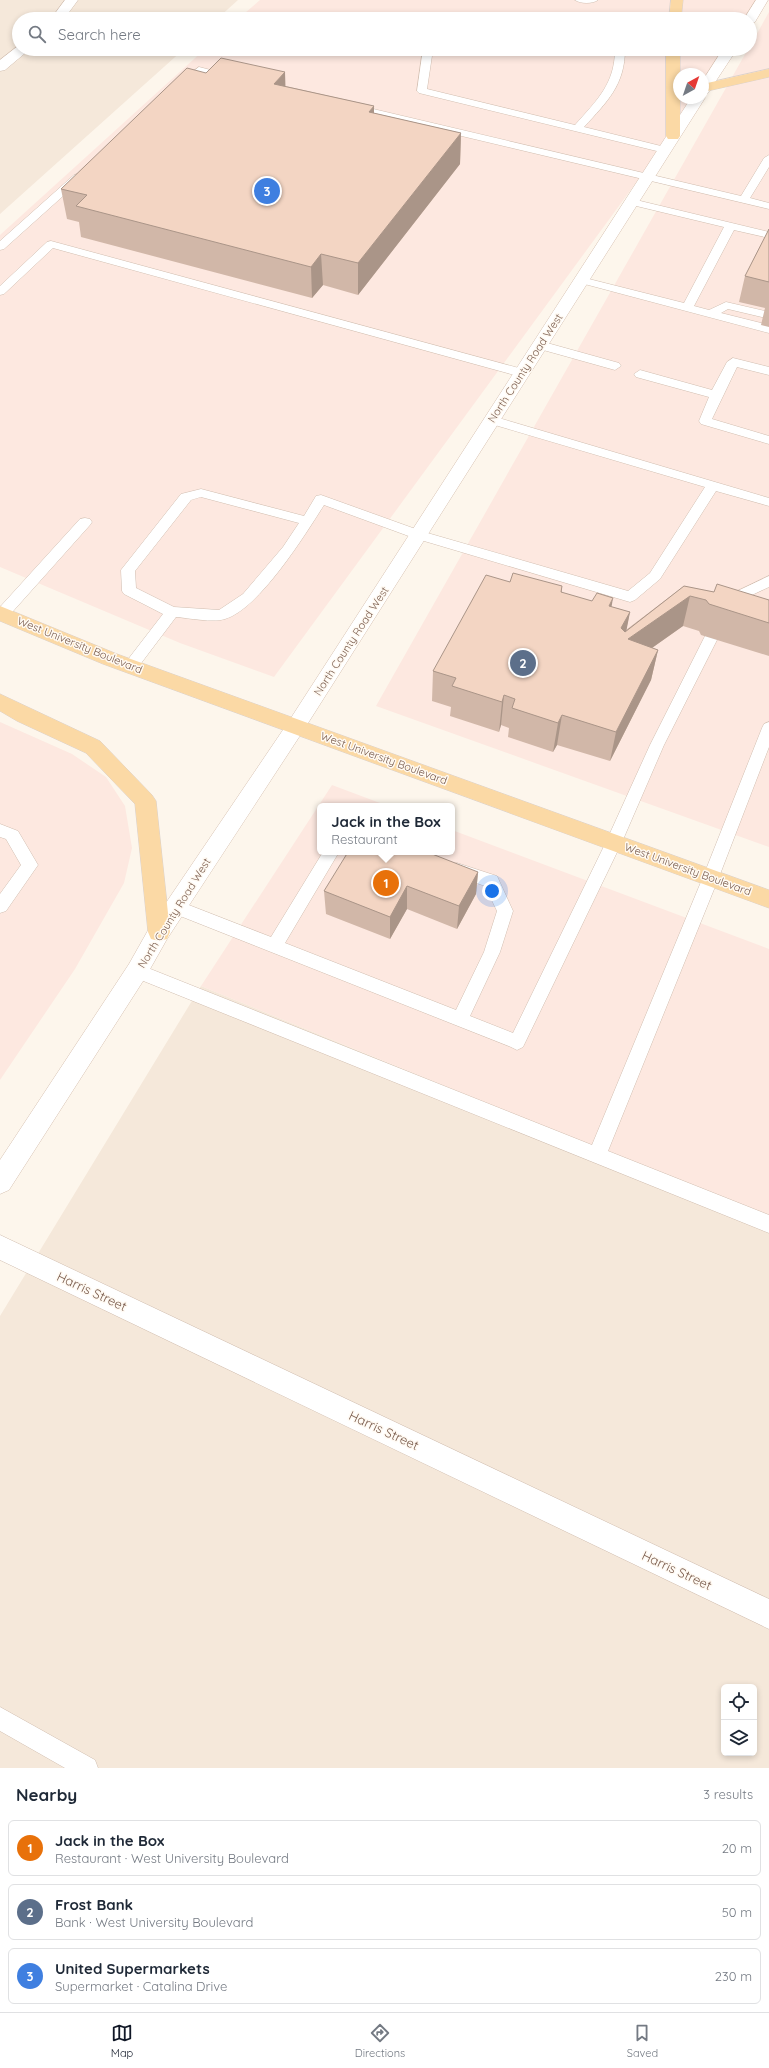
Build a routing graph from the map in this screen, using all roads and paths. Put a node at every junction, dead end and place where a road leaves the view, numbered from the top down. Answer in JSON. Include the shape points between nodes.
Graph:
{"nodes":[{"id":1,"x":72,"y":0,"type":"edge"},
{"id":2,"x":580,"y":0,"type":"edge"},
{"id":3,"x":593,"y":0,"type":"edge"},
{"id":4,"x":677,"y":0,"type":"edge"},
{"id":5,"x":762,"y":0,"type":"edge"},
{"id":6,"x":63,"y":12,"type":"edge"},
{"id":7,"x":676,"y":12,"type":"edge"},
{"id":8,"x":754,"y":12,"type":"edge"},
{"id":9,"x":14,"y":56,"type":"edge"},
{"id":10,"x":427,"y":56,"type":"edge"},
{"id":11,"x":619,"y":56,"type":"edge"},
{"id":12,"x":673,"y":56,"type":"edge"},
{"id":13,"x":725,"y":56,"type":"edge"},
{"id":14,"x":0,"y":67,"type":"edge"},
{"id":15,"x":769,"y":73,"type":"edge"},
{"id":16,"x":237,"y":79,"type":"edge"},
{"id":17,"x":709,"y":81,"type":"edge"},
{"id":18,"x":709,"y":90,"type":"edge"},
{"id":19,"x":175,"y":91,"type":"edge"},
{"id":20,"x":338,"y":103,"type":"edge"},
{"id":21,"x":694,"y":104,"type":"edge"},
{"id":22,"x":578,"y":128,"type":"junction"},
{"id":23,"x":669,"y":143,"type":"junction"},
{"id":24,"x":769,"y":158,"type":"edge"},
{"id":25,"x":88,"y":169,"type":"edge"},
{"id":26,"x":647,"y":177,"type":"junction"},
{"id":27,"x":744,"y":200,"type":"junction"},
{"id":28,"x":632,"y":202,"type":"junction"},
{"id":29,"x":769,"y":206,"type":"edge"},
{"id":30,"x":730,"y":226,"type":"junction"},
{"id":31,"x":769,"y":235,"type":"edge"},
{"id":32,"x":0,"y":247,"type":"edge"},
{"id":33,"x":581,"y":280,"type":"junction"},
{"id":34,"x":0,"y":292,"type":"edge"},
{"id":35,"x":687,"y":308,"type":"junction"},
{"id":36,"x":710,"y":314,"type":"junction"},
{"id":37,"x":766,"y":315,"type":"dead end"},
{"id":38,"x":769,"y":329,"type":"edge"},
{"id":39,"x":540,"y":345,"type":"junction"},
{"id":40,"x":615,"y":366,"type":"dead end"},
{"id":41,"x":769,"y":371,"type":"edge"},
{"id":42,"x":522,"y":373,"type":"junction"},
{"id":43,"x":640,"y":374,"type":"dead end"},
{"id":44,"x":716,"y":395,"type":"junction"},
{"id":45,"x":492,"y":420,"type":"junction"},
{"id":46,"x":769,"y":440,"type":"edge"},
{"id":47,"x":713,"y":485,"type":"junction"},
{"id":48,"x":769,"y":502,"type":"edge"},
{"id":49,"x":307,"y":521,"type":"junction"},
{"id":50,"x":85,"y":522,"type":"dead end"},
{"id":51,"x":419,"y":535,"type":"junction"},
{"id":52,"x":769,"y":581,"type":"edge"},
{"id":53,"x":172,"y":612,"type":"junction"},
{"id":54,"x":1,"y":614,"type":"edge"},
{"id":55,"x":722,"y":618,"type":"edge"},
{"id":56,"x":711,"y":638,"type":"dead end"},
{"id":57,"x":131,"y":666,"type":"junction"},
{"id":58,"x":0,"y":702,"type":"edge"},
{"id":59,"x":296,"y":726,"type":"junction"},
{"id":60,"x":769,"y":728,"type":"edge"},
{"id":61,"x":0,"y":830,"type":"edge"},
{"id":62,"x":614,"y":842,"type":"junction"},
{"id":63,"x":329,"y":855,"type":"edge"},
{"id":64,"x":442,"y":864,"type":"edge"},
{"id":65,"x":711,"y":877,"type":"junction"},
{"id":66,"x":769,"y":899,"type":"edge"},
{"id":67,"x":0,"y":906,"type":"edge"},
{"id":68,"x":176,"y":907,"type":"junction"},
{"id":69,"x":160,"y":932,"type":"junction"},
{"id":70,"x":275,"y":945,"type":"junction"},
{"id":71,"x":137,"y":971,"type":"junction"},
{"id":72,"x":460,"y":1019,"type":"junction"},
{"id":73,"x":597,"y":1155,"type":"junction"},
{"id":74,"x":0,"y":1182,"type":"edge"},
{"id":75,"x":769,"y":1224,"type":"edge"},
{"id":76,"x":0,"y":1247,"type":"edge"},
{"id":77,"x":769,"y":1614,"type":"edge"},
{"id":78,"x":0,"y":1718,"type":"edge"},
{"id":79,"x":87,"y":1768,"type":"edge"}],
"edges":[{"from":1,"to":6,"type":"main road"},
{"from":2,"to":3,"type":"lane"},
{"from":4,"to":7,"type":"main road"},
{"from":5,"to":8,"type":"main road"},
{"from":9,"to":14,"type":"main road"},
{"from":10,"to":22,"type":"lane","via":[[422,91]]},
{"from":11,"to":22,"type":"lane","via":[[618,75],[610,92]]},
{"from":12,"to":23,"type":"main road"},
{"from":13,"to":17,"type":"main road","name":"North County Road West"},
{"from":15,"to":18,"type":"main road"},
{"from":16,"to":19,"type":"lane","via":[[199,70]]},
{"from":20,"to":26,"type":"lane"},
{"from":21,"to":23,"type":"main road","name":"North County Road West"},
{"from":22,"to":23,"type":"lane"},
{"from":23,"to":26,"type":"main road","name":"North County Road West"},
{"from":24,"to":27,"type":"lane"},
{"from":25,"to":32,"type":"lane"},
{"from":26,"to":27,"type":"lane"},
{"from":26,"to":28,"type":"main road","name":"North County Road West"},
{"from":27,"to":29,"type":"lane"},
{"from":28,"to":30,"type":"lane"},
{"from":28,"to":33,"type":"main road","name":"North County Road West"},
{"from":30,"to":31,"type":"lane"},
{"from":30,"to":35,"type":"lane"},
{"from":33,"to":35,"type":"lane"},
{"from":33,"to":39,"type":"main road","name":"North County Road West"},
{"from":34,"to":42,"type":"lane","via":[[51,244]]},
{"from":35,"to":36,"type":"lane"},
{"from":36,"to":37,"type":"lane","via":[[726,305]]},
{"from":36,"to":38,"type":"lane"},
{"from":39,"to":40,"type":"lane"},
{"from":39,"to":42,"type":"main road","name":"North County Road West"},
{"from":41,"to":44,"type":"lane","via":[[733,362]]},
{"from":42,"to":45,"type":"main road","name":"North County Road West"},
{"from":43,"to":44,"type":"lane"},
{"from":44,"to":46,"type":"lane","via":[[705,421]]},
{"from":45,"to":47,"type":"lane"},
{"from":45,"to":51,"type":"main road","name":"North County Road West"},
{"from":47,"to":48,"type":"lane"},
{"from":47,"to":51,"type":"lane","via":[[655,576],[630,597]]},
{"from":49,"to":51,"type":"lane","via":[[321,500]]},
{"from":49,"to":53,"type":"lane","via":[[288,550],[248,597],[222,615]]},
{"from":49,"to":53,"type":"lane","via":[[201,493],[186,496],[128,570],[129,591]]},
{"from":50,"to":54,"type":"lane"},
{"from":51,"to":59,"type":"main road","name":"North County Road West"},
{"from":52,"to":55,"type":"lane","via":[[732,599]]},
{"from":53,"to":57,"type":"lane"},
{"from":54,"to":57,"type":"main road","name":"West University Boulevard"},
{"from":56,"to":62,"type":"lane","via":[[657,745]]},
{"from":57,"to":59,"type":"main road","name":"West University Boulevard"},
{"from":58,"to":69,"type":"main road","via":[[24,716],[93,747],[145,801]]},
{"from":59,"to":62,"type":"main road","name":"West University Boulevard"},
{"from":59,"to":68,"type":"main road","name":"North County Road West"},
{"from":60,"to":65,"type":"lane"},
{"from":61,"to":67,"type":"lane","via":[[12,834],[30,865]]},
{"from":62,"to":65,"type":"main road","name":"West University Boulevard"},
{"from":62,"to":72,"type":"lane","via":[[517,1042]]},
{"from":63,"to":70,"type":"lane"},
{"from":64,"to":72,"type":"lane","via":[[491,881],[505,910],[492,952]]},
{"from":65,"to":66,"type":"main road","name":"West University Boulevard"},
{"from":65,"to":73,"type":"lane"},
{"from":68,"to":69,"type":"main road","name":"North County Road West"},
{"from":68,"to":70,"type":"lane"},
{"from":69,"to":71,"type":"main road","name":"North County Road West"},
{"from":70,"to":72,"type":"lane"},
{"from":71,"to":73,"type":"lane"},
{"from":71,"to":74,"type":"main road","name":"North County Road West"},
{"from":73,"to":75,"type":"lane"},
{"from":76,"to":77,"type":"main road","name":"Harris Street"},
{"from":78,"to":79,"type":"lane"}]}
